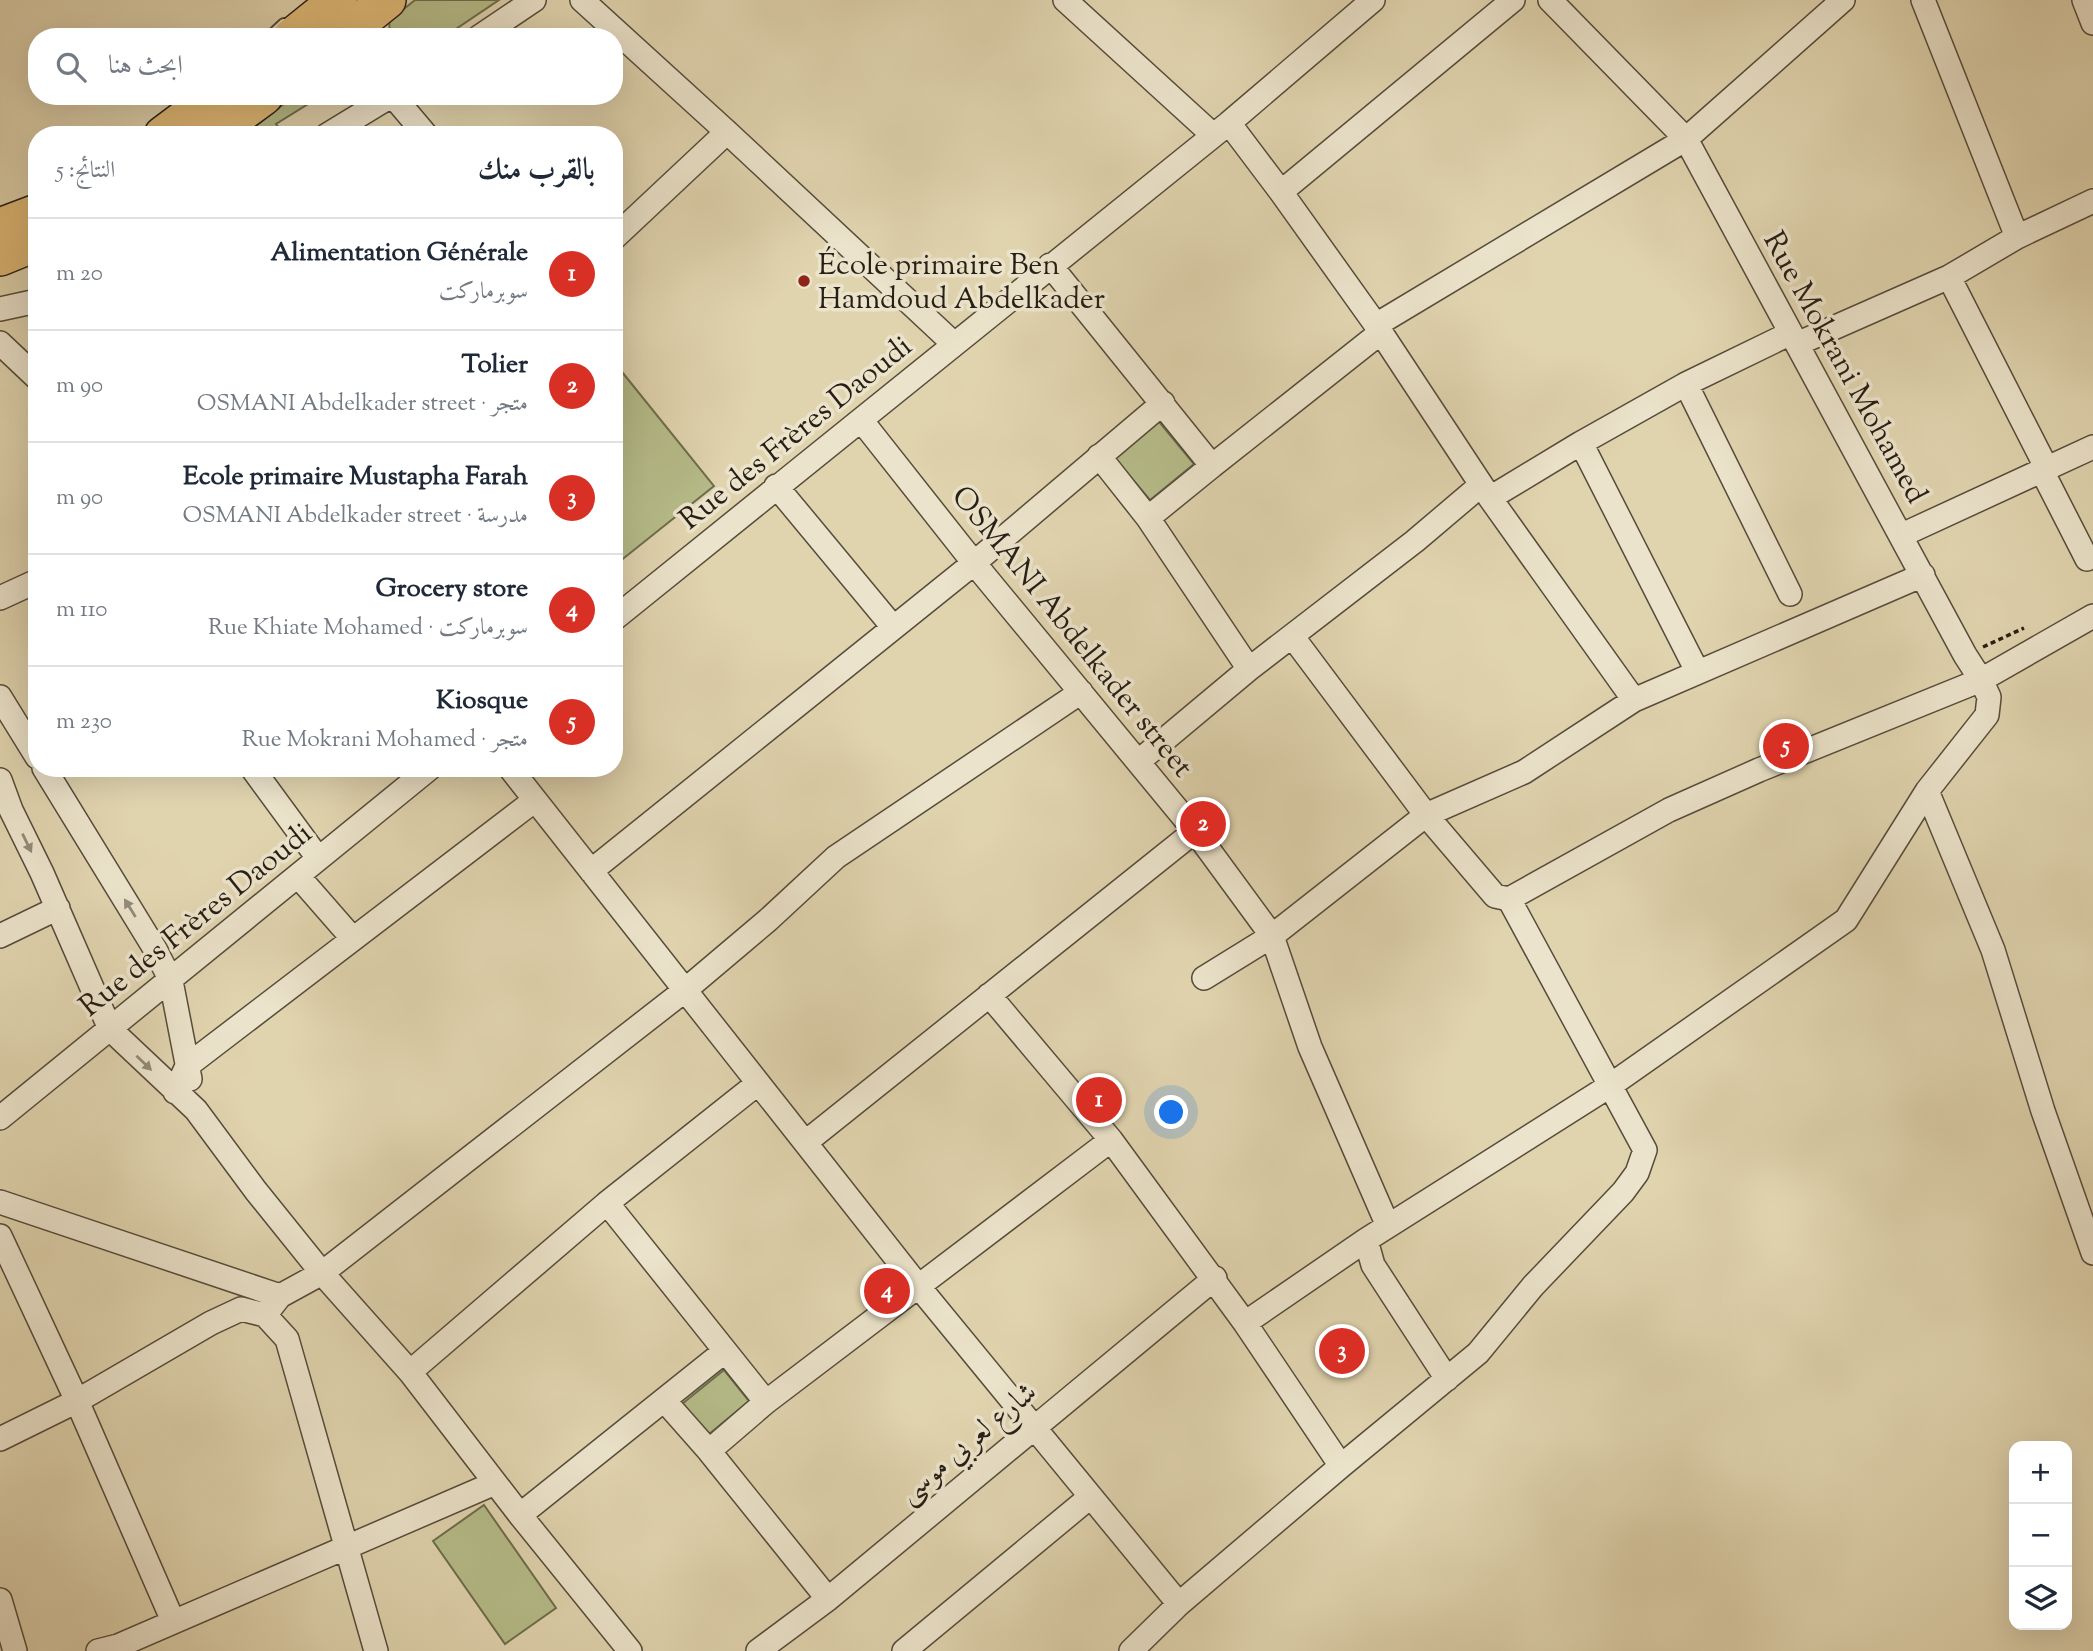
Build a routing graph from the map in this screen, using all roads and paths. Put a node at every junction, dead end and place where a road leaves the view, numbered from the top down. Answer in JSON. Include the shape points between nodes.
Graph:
{"nodes":[{"id":1,"x":338,"y":0,"type":"edge"},
{"id":2,"x":534,"y":0,"type":"edge"},
{"id":3,"x":582,"y":0,"type":"edge"},
{"id":4,"x":1065,"y":0,"type":"edge"},
{"id":5,"x":1373,"y":0,"type":"edge"},
{"id":6,"x":1513,"y":0,"type":"edge"},
{"id":7,"x":1550,"y":0,"type":"edge"},
{"id":8,"x":1843,"y":0,"type":"edge"},
{"id":9,"x":1923,"y":0,"type":"edge"},
{"id":10,"x":2084,"y":0,"type":"edge"},
{"id":11,"x":380,"y":9,"type":"edge"},
{"id":12,"x":2093,"y":23,"type":"edge"},
{"id":13,"x":280,"y":28,"type":"edge"},
{"id":14,"x":305,"y":28,"type":"edge"},
{"id":15,"x":317,"y":28,"type":"edge"},
{"id":16,"x":325,"y":28,"type":"edge"},
{"id":17,"x":492,"y":28,"type":"edge"},
{"id":18,"x":613,"y":28,"type":"edge"},
{"id":19,"x":623,"y":37,"type":"edge"},
{"id":20,"x":203,"y":105,"type":"edge"},
{"id":21,"x":252,"y":105,"type":"edge"},
{"id":22,"x":377,"y":105,"type":"edge"},
{"id":23,"x":400,"y":105,"type":"edge"},
{"id":24,"x":175,"y":126,"type":"edge"},
{"id":25,"x":223,"y":126,"type":"edge"},
{"id":26,"x":342,"y":126,"type":"edge"},
{"id":27,"x":418,"y":126,"type":"edge"},
{"id":28,"x":1221,"y":129,"type":"junction"},
{"id":29,"x":727,"y":132,"type":"junction"},
{"id":30,"x":1686,"y":139,"type":"junction"},
{"id":31,"x":1281,"y":192,"type":"junction"},
{"id":32,"x":2093,"y":201,"type":"edge"},
{"id":33,"x":28,"y":216,"type":"edge"},
{"id":34,"x":0,"y":227,"type":"edge"},
{"id":35,"x":623,"y":230,"type":"edge"},
{"id":36,"x":2017,"y":237,"type":"junction"},
{"id":37,"x":28,"y":246,"type":"edge"},
{"id":38,"x":0,"y":257,"type":"edge"},
{"id":39,"x":1050,"y":265,"type":"junction"},
{"id":40,"x":1949,"y":277,"type":"junction"},
{"id":41,"x":28,"y":303,"type":"edge"},
{"id":42,"x":0,"y":309,"type":"edge"},
{"id":43,"x":1378,"y":329,"type":"junction"},
{"id":44,"x":1794,"y":338,"type":"junction"},
{"id":45,"x":0,"y":342,"type":"edge"},
{"id":46,"x":954,"y":344,"type":"junction"},
{"id":47,"x":28,"y":369,"type":"edge"},
{"id":48,"x":1686,"y":384,"type":"junction"},
{"id":49,"x":1163,"y":404,"type":"junction"},
{"id":50,"x":861,"y":420,"type":"junction"},
{"id":51,"x":1581,"y":443,"type":"junction"},
{"id":52,"x":2093,"y":447,"type":"edge"},
{"id":53,"x":1099,"y":456,"type":"junction"},
{"id":54,"x":1212,"y":466,"type":"junction"},
{"id":55,"x":2044,"y":468,"type":"junction"},
{"id":56,"x":776,"y":486,"type":"junction"},
{"id":57,"x":1486,"y":492,"type":"junction"},
{"id":58,"x":1148,"y":518,"type":"junction"},
{"id":59,"x":1902,"y":535,"type":"junction"},
{"id":60,"x":2081,"y":543,"type":"dead end"},
{"id":61,"x":974,"y":563,"type":"junction"},
{"id":62,"x":1923,"y":575,"type":"junction"},
{"id":63,"x":28,"y":585,"type":"edge"},
{"id":64,"x":1790,"y":594,"type":"dead end"},
{"id":65,"x":0,"y":598,"type":"edge"},
{"id":66,"x":623,"y":612,"type":"edge"},
{"id":67,"x":2093,"y":616,"type":"edge"},
{"id":68,"x":893,"y":627,"type":"junction"},
{"id":69,"x":1292,"y":636,"type":"junction"},
{"id":70,"x":1249,"y":669,"type":"junction"},
{"id":71,"x":1698,"y":671,"type":"junction"},
{"id":72,"x":1982,"y":680,"type":"junction"},
{"id":73,"x":1081,"y":692,"type":"junction"},
{"id":74,"x":0,"y":697,"type":"edge"},
{"id":75,"x":1634,"y":700,"type":"junction"},
{"id":76,"x":28,"y":742,"type":"edge"},
{"id":77,"x":1139,"y":761,"type":"junction"},
{"id":78,"x":50,"y":777,"type":"edge"},
{"id":79,"x":260,"y":777,"type":"edge"},
{"id":80,"x":419,"y":777,"type":"edge"},
{"id":81,"x":517,"y":777,"type":"edge"},
{"id":82,"x":0,"y":780,"type":"edge"},
{"id":83,"x":1927,"y":791,"type":"junction"},
{"id":84,"x":535,"y":800,"type":"junction"},
{"id":85,"x":1426,"y":815,"type":"junction"},
{"id":86,"x":1195,"y":831,"type":"junction"},
{"id":87,"x":318,"y":858,"type":"junction"},
{"id":88,"x":591,"y":871,"type":"junction"},
{"id":89,"x":298,"y":876,"type":"junction"},
{"id":90,"x":1509,"y":899,"type":"junction"},
{"id":91,"x":58,"y":908,"type":"junction"},
{"id":92,"x":0,"y":936,"type":"edge"},
{"id":93,"x":1272,"y":936,"type":"junction"},
{"id":94,"x":353,"y":939,"type":"junction"},
{"id":95,"x":1204,"y":978,"type":"dead end"},
{"id":96,"x":171,"y":981,"type":"junction"},
{"id":97,"x":684,"y":990,"type":"junction"},
{"id":98,"x":989,"y":995,"type":"junction"},
{"id":99,"x":110,"y":1030,"type":"junction"},
{"id":100,"x":187,"y":1066,"type":"junction"},
{"id":101,"x":757,"y":1084,"type":"junction"},
{"id":102,"x":1611,"y":1085,"type":"junction"},
{"id":103,"x":176,"y":1092,"type":"junction"},
{"id":104,"x":196,"y":1110,"type":"junction"},
{"id":105,"x":0,"y":1118,"type":"edge"},
{"id":106,"x":1111,"y":1140,"type":"junction"},
{"id":107,"x":806,"y":1142,"type":"junction"},
{"id":108,"x":0,"y":1202,"type":"edge"},
{"id":109,"x":607,"y":1203,"type":"junction"},
{"id":110,"x":1388,"y":1226,"type":"junction"},
{"id":111,"x":0,"y":1236,"type":"edge"},
{"id":112,"x":1366,"y":1240,"type":"junction"},
{"id":113,"x":2093,"y":1253,"type":"edge"},
{"id":114,"x":322,"y":1273,"type":"junction"},
{"id":115,"x":1214,"y":1278,"type":"junction"},
{"id":116,"x":919,"y":1287,"type":"junction"},
{"id":117,"x":280,"y":1296,"type":"junction"},
{"id":118,"x":265,"y":1315,"type":"junction"},
{"id":119,"x":1245,"y":1323,"type":"junction"},
{"id":120,"x":725,"y":1351,"type":"junction"},
{"id":121,"x":410,"y":1372,"type":"junction"},
{"id":122,"x":1447,"y":1380,"type":"junction"},
{"id":123,"x":664,"y":1400,"type":"junction"},
{"id":124,"x":77,"y":1401,"type":"junction"},
{"id":125,"x":766,"y":1402,"type":"junction"},
{"id":126,"x":1032,"y":1427,"type":"junction"},
{"id":127,"x":0,"y":1438,"type":"edge"},
{"id":128,"x":709,"y":1451,"type":"junction"},
{"id":129,"x":1341,"y":1466,"type":"junction"},
{"id":130,"x":495,"y":1483,"type":"junction"},
{"id":131,"x":1090,"y":1497,"type":"junction"},
{"id":132,"x":520,"y":1515,"type":"junction"},
{"id":133,"x":348,"y":1547,"type":"junction"},
{"id":134,"x":828,"y":1599,"type":"junction"},
{"id":135,"x":0,"y":1600,"type":"edge"},
{"id":136,"x":1179,"y":1604,"type":"junction"},
{"id":137,"x":173,"y":1621,"type":"junction"},
{"id":138,"x":15,"y":1651,"type":"edge"},
{"id":139,"x":98,"y":1651,"type":"edge"},
{"id":140,"x":376,"y":1651,"type":"edge"},
{"id":141,"x":631,"y":1651,"type":"edge"},
{"id":142,"x":758,"y":1651,"type":"edge"},
{"id":143,"x":904,"y":1651,"type":"edge"},
{"id":144,"x":1131,"y":1651,"type":"edge"}],
"edges":[{"from":1,"to":15,"type":"highway"},
{"from":2,"to":17,"type":"street"},
{"from":3,"to":18,"type":"street"},
{"from":4,"to":28,"type":"street"},
{"from":5,"to":28,"type":"street","name":"Rue des Frères Daoudi"},
{"from":6,"to":31,"type":"street"},
{"from":7,"to":30,"type":"street","name":"Rue Mokrani Mohamed"},
{"from":8,"to":30,"type":"street"},
{"from":9,"to":36,"type":"street"},
{"from":10,"to":12,"type":"street"},
{"from":11,"to":16,"type":"highway"},
{"from":13,"to":14,"type":"lane","via":[[288,21]]},
{"from":19,"to":29,"type":"street"},
{"from":20,"to":24,"type":"highway"},
{"from":21,"to":25,"type":"highway"},
{"from":22,"to":26,"type":"street"},
{"from":23,"to":27,"type":"street"},
{"from":28,"to":31,"type":"street"},
{"from":28,"to":39,"type":"street","name":"Rue des Frères Daoudi"},
{"from":29,"to":35,"type":"street"},
{"from":29,"to":46,"type":"street"},
{"from":30,"to":43,"type":"street"},
{"from":30,"to":44,"type":"street","name":"Rue Mokrani Mohamed"},
{"from":31,"to":43,"type":"street"},
{"from":32,"to":36,"type":"street"},
{"from":33,"to":34,"type":"highway"},
{"from":36,"to":40,"type":"street"},
{"from":37,"to":38,"type":"highway"},
{"from":39,"to":46,"type":"street","name":"Rue des Frères Daoudi"},
{"from":39,"to":49,"type":"street"},
{"from":40,"to":44,"type":"street"},
{"from":40,"to":55,"type":"street"},
{"from":41,"to":42,"type":"street"},
{"from":43,"to":54,"type":"street"},
{"from":43,"to":57,"type":"street"},
{"from":44,"to":48,"type":"street"},
{"from":44,"to":59,"type":"street","name":"Rue Mokrani Mohamed"},
{"from":45,"to":47,"type":"street"},
{"from":46,"to":50,"type":"street","name":"Rue des Frères Daoudi"},
{"from":48,"to":51,"type":"street"},
{"from":48,"to":64,"type":"street"},
{"from":49,"to":53,"type":"street"},
{"from":49,"to":54,"type":"street"},
{"from":50,"to":56,"type":"street","name":"Rue des Frères Daoudi"},
{"from":50,"to":61,"type":"street","name":"OSMANI Abdelkader street"},
{"from":51,"to":57,"type":"street"},
{"from":51,"to":71,"type":"street"},
{"from":52,"to":55,"type":"street"},
{"from":53,"to":58,"type":"street"},
{"from":53,"to":61,"type":"street"},
{"from":54,"to":58,"type":"street"},
{"from":55,"to":59,"type":"street"},
{"from":55,"to":60,"type":"street"},
{"from":56,"to":66,"type":"street","name":"Rue des Frères Daoudi"},
{"from":56,"to":68,"type":"street"},
{"from":57,"to":69,"type":"street"},
{"from":57,"to":75,"type":"street"},
{"from":58,"to":70,"type":"street"},
{"from":59,"to":62,"type":"street","name":"Rue Mokrani Mohamed"},
{"from":61,"to":68,"type":"street"},
{"from":61,"to":73,"type":"street","name":"OSMANI Abdelkader street"},
{"from":62,"to":71,"type":"street"},
{"from":62,"to":72,"type":"street","name":"Rue Mokrani Mohamed"},
{"from":63,"to":65,"type":"street"},
{"from":67,"to":72,"type":"street"},
{"from":68,"to":88,"type":"street"},
{"from":69,"to":70,"type":"street"},
{"from":69,"to":85,"type":"street"},
{"from":70,"to":77,"type":"street"},
{"from":71,"to":75,"type":"street"},
{"from":72,"to":83,"type":"street","name":"Rue Mokrani Mohamed","via":[[1989,697],[1987,715]]},
{"from":72,"to":90,"type":"street","via":[[1669,810]]},
{"from":73,"to":77,"type":"street","name":"OSMANI Abdelkader street"},
{"from":73,"to":97,"type":"street","via":[[836,857]]},
{"from":74,"to":76,"type":"street"},
{"from":75,"to":85,"type":"street","via":[[1524,772]]},
{"from":77,"to":86,"type":"street","name":"OSMANI Abdelkader street"},
{"from":96,"to":78,"type":"street","one_way":true},
{"from":79,"to":87,"type":"street"},
{"from":80,"to":87,"type":"street","name":"Rue des Frères Daoudi"},
{"from":81,"to":84,"type":"street"},
{"from":82,"to":91,"type":"street","one_way":true},
{"from":83,"to":102,"type":"street","name":"Rue Mokrani Mohamed","via":[[1846,920]]},
{"from":83,"to":113,"type":"street","via":[[1993,950]]},
{"from":84,"to":88,"type":"street"},
{"from":84,"to":94,"type":"street"},
{"from":85,"to":90,"type":"street","via":[[1495,896]]},
{"from":85,"to":93,"type":"street"},
{"from":86,"to":93,"type":"street","name":"OSMANI Abdelkader street"},
{"from":86,"to":98,"type":"street"},
{"from":87,"to":89,"type":"street","name":"Rue des Frères Daoudi"},
{"from":88,"to":97,"type":"street"},
{"from":89,"to":94,"type":"street"},
{"from":89,"to":96,"type":"street","name":"Rue des Frères Daoudi"},
{"from":90,"to":102,"type":"street"},
{"from":91,"to":92,"type":"street"},
{"from":91,"to":99,"type":"street"},
{"from":93,"to":95,"type":"street"},
{"from":93,"to":110,"type":"street","name":"OSMANI Abdelkader street","via":[[1310,1047]]},
{"from":94,"to":100,"type":"street"},
{"from":96,"to":99,"type":"street","name":"Rue des Frères Daoudi"},
{"from":96,"to":100,"type":"street"},
{"from":97,"to":101,"type":"street"},
{"from":97,"to":114,"type":"street"},
{"from":98,"to":106,"type":"street"},
{"from":98,"to":107,"type":"street"},
{"from":99,"to":103,"type":"street","one_way":true},
{"from":99,"to":105,"type":"street","name":"Rue des Frères Daoudi"},
{"from":100,"to":103,"type":"street"},
{"from":100,"to":104,"type":"street"},
{"from":101,"to":107,"type":"street"},
{"from":101,"to":109,"type":"street"},
{"from":102,"to":110,"type":"street","name":"Rue Mokrani Mohamed"},
{"from":102,"to":122,"type":"street","via":[[1645,1150],[1637,1173],[1478,1353]]},
{"from":103,"to":104,"type":"street"},
{"from":104,"to":114,"type":"street"},
{"from":106,"to":115,"type":"street"},
{"from":106,"to":116,"type":"street"},
{"from":107,"to":116,"type":"street"},
{"from":108,"to":117,"type":"street"},
{"from":109,"to":120,"type":"street"},
{"from":109,"to":121,"type":"street"},
{"from":110,"to":112,"type":"street","name":"Rue Mokrani Mohamed"},
{"from":111,"to":124,"type":"street"},
{"from":112,"to":119,"type":"street","name":"Rue Mokrani Mohamed"},
{"from":112,"to":122,"type":"street","via":[[1373,1265]]},
{"from":114,"to":117,"type":"street"},
{"from":114,"to":121,"type":"street"},
{"from":115,"to":119,"type":"street"},
{"from":115,"to":126,"type":"street","name":"شارع لعربي موسى"},
{"from":116,"to":125,"type":"street"},
{"from":116,"to":126,"type":"street"},
{"from":117,"to":118,"type":"street"},
{"from":118,"to":124,"type":"street","via":[[241,1309]]},
{"from":118,"to":133,"type":"street","via":[[287,1339]]},
{"from":119,"to":129,"type":"street"},
{"from":120,"to":123,"type":"street"},
{"from":120,"to":125,"type":"street"},
{"from":121,"to":130,"type":"street"},
{"from":122,"to":129,"type":"street"},
{"from":123,"to":128,"type":"street"},
{"from":123,"to":132,"type":"street"},
{"from":124,"to":127,"type":"street"},
{"from":124,"to":137,"type":"street"},
{"from":125,"to":128,"type":"street"},
{"from":126,"to":131,"type":"street"},
{"from":126,"to":134,"type":"street","name":"شارع لعربي موسى"},
{"from":128,"to":134,"type":"street"},
{"from":129,"to":136,"type":"street"},
{"from":130,"to":132,"type":"street"},
{"from":130,"to":133,"type":"street"},
{"from":131,"to":136,"type":"street"},
{"from":131,"to":143,"type":"street"},
{"from":132,"to":141,"type":"street"},
{"from":133,"to":137,"type":"street"},
{"from":133,"to":140,"type":"street"},
{"from":134,"to":142,"type":"street","name":"شارع لعربي موسى"},
{"from":135,"to":138,"type":"street"},
{"from":136,"to":144,"type":"street"},
{"from":137,"to":139,"type":"street"}]}
